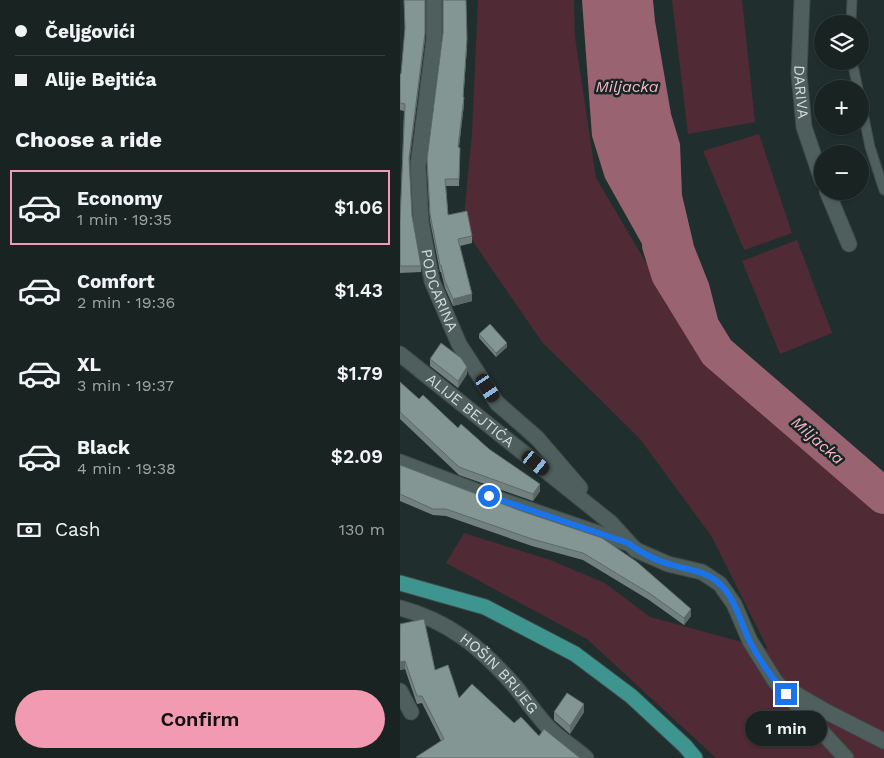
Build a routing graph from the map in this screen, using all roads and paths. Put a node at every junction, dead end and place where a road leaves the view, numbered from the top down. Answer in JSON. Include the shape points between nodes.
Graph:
{"nodes":[{"id":1,"x":434,"y":0,"type":"edge"},
{"id":2,"x":802,"y":0,"type":"edge"},
{"id":3,"x":852,"y":0,"type":"edge"},
{"id":4,"x":851,"y":15,"type":"edge"},
{"id":5,"x":868,"y":135,"type":"edge"},
{"id":6,"x":814,"y":156,"type":"edge"},
{"id":7,"x":884,"y":190,"type":"edge"},
{"id":8,"x":831,"y":200,"type":"edge"},
{"id":9,"x":849,"y":244,"type":"dead end"},
{"id":10,"x":400,"y":354,"type":"edge"},
{"id":11,"x":400,"y":462,"type":"edge"},
{"id":12,"x":611,"y":523,"type":"junction"},
{"id":13,"x":628,"y":543,"type":"junction"},
{"id":14,"x":401,"y":583,"type":"edge"},
{"id":15,"x":400,"y":608,"type":"edge"},
{"id":16,"x":775,"y":681,"type":"junction"},
{"id":17,"x":400,"y":691,"type":"edge"},
{"id":18,"x":411,"y":712,"type":"dead end"},
{"id":19,"x":884,"y":741,"type":"edge"},
{"id":20,"x":586,"y":758,"type":"edge"},
{"id":21,"x":695,"y":758,"type":"edge"},
{"id":22,"x":846,"y":758,"type":"edge"}],
"edges":[{"from":1,"to":12,"type":"street","name":"PODCARINA","via":[[434,40],[418,166],[420,222],[432,281],[459,344],[497,403],[537,438]]},
{"from":2,"to":6,"type":"street","name":"DARIVA","via":[[799,74],[804,127]]},
{"from":3,"to":4,"type":"lane"},
{"from":5,"to":7,"type":"lane"},
{"from":8,"to":9,"type":"street"},
{"from":10,"to":12,"type":"street","name":"ALIJE BEJTIĆA"},
{"from":11,"to":13,"type":"street"},
{"from":12,"to":13,"type":"street","name":"ALIJE BEJTIĆA"},
{"from":13,"to":16,"type":"street","name":"ALIJE BEJTIĆA","via":[[668,564],[702,572],[720,584]]},
{"from":14,"to":21,"type":"main road","via":[[485,607],[576,654],[631,696]]},
{"from":15,"to":20,"type":"street","name":"HOŠIN BRIJEG","via":[[439,621],[477,646],[548,728]]},
{"from":16,"to":19,"type":"street","name":"ALIJE BEJTIĆA"},
{"from":16,"to":22,"type":"street","name":"ALIJE BEJTIĆA"},
{"from":17,"to":18,"type":"street"}]}
